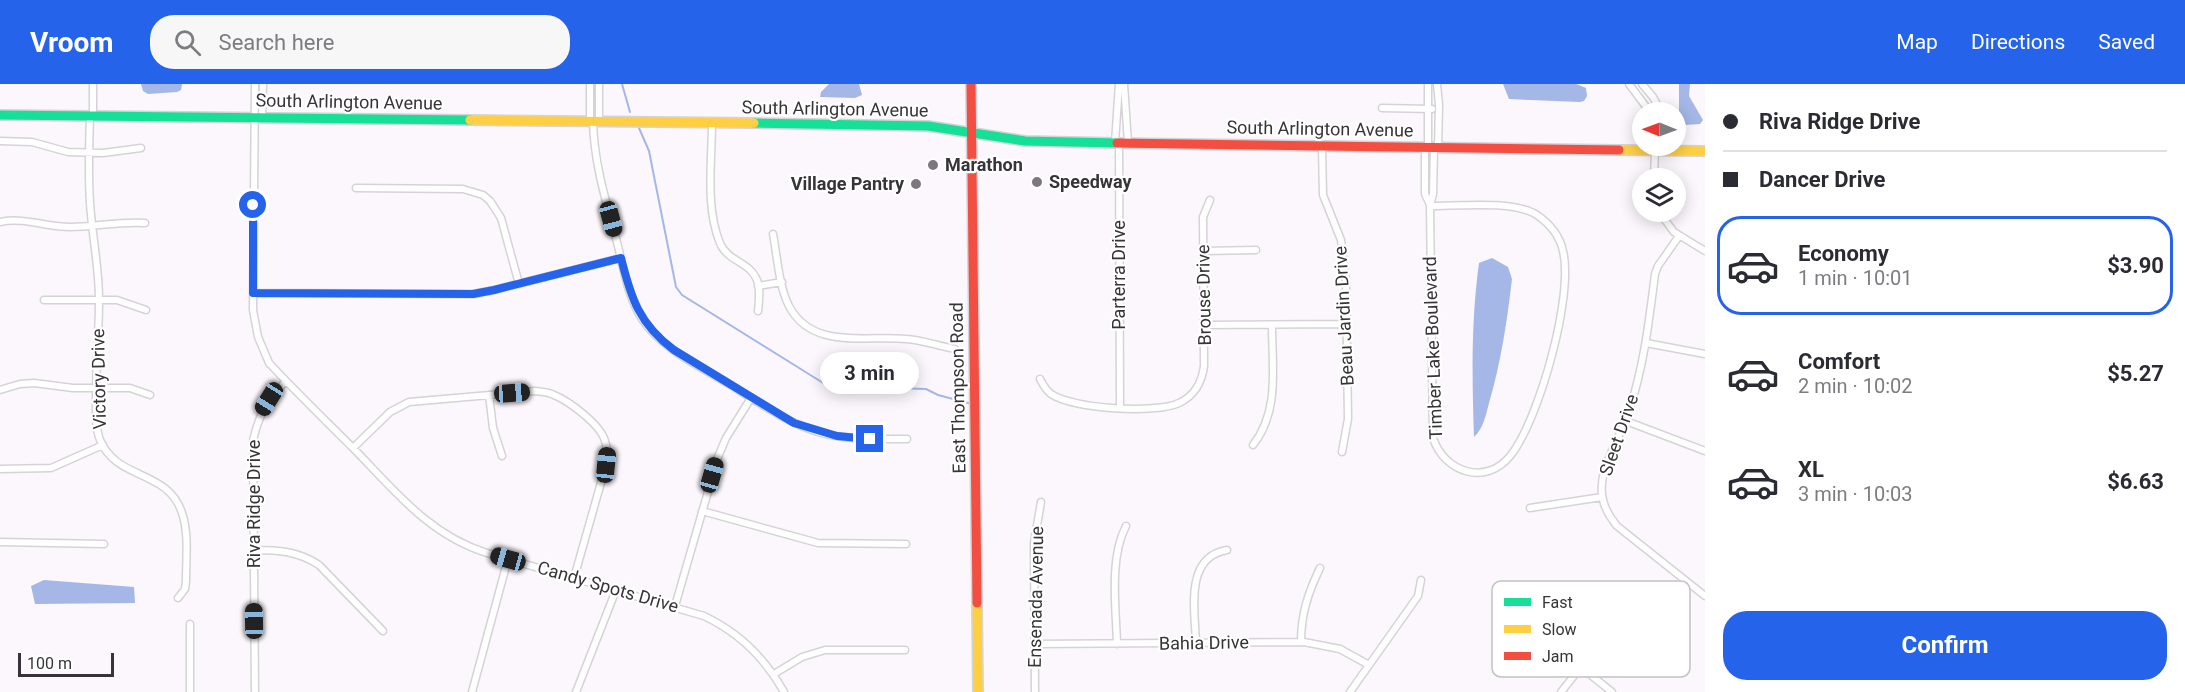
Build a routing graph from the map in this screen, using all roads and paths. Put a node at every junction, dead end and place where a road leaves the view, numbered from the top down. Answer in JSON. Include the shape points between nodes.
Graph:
{"nodes":[{"id":1,"x":93,"y":84,"type":"edge"},
{"id":2,"x":255,"y":84,"type":"edge"},
{"id":3,"x":263,"y":84,"type":"edge"},
{"id":4,"x":590,"y":84,"type":"edge"},
{"id":5,"x":599,"y":84,"type":"edge"},
{"id":6,"x":971,"y":84,"type":"edge"},
{"id":7,"x":1119,"y":84,"type":"edge"},
{"id":8,"x":1124,"y":84,"type":"edge"},
{"id":9,"x":1428,"y":84,"type":"edge"},
{"id":10,"x":1437,"y":84,"type":"edge"},
{"id":11,"x":1629,"y":84,"type":"edge"},
{"id":12,"x":1642,"y":84,"type":"edge"},
{"id":13,"x":1642,"y":102,"type":"edge"},
{"id":14,"x":1655,"y":102,"type":"edge"},
{"id":15,"x":1382,"y":108,"type":"dead end"},
{"id":16,"x":1429,"y":108,"type":"junction"},
{"id":17,"x":1439,"y":109,"type":"junction"},
{"id":18,"x":0,"y":115,"type":"edge"},
{"id":19,"x":91,"y":116,"type":"junction"},
{"id":20,"x":258,"y":118,"type":"junction"},
{"id":21,"x":594,"y":122,"type":"junction"},
{"id":22,"x":712,"y":123,"type":"junction"},
{"id":23,"x":972,"y":134,"type":"junction"},
{"id":24,"x":0,"y":141,"type":"edge"},
{"id":25,"x":1121,"y":143,"type":"junction"},
{"id":26,"x":1322,"y":147,"type":"junction"},
{"id":27,"x":141,"y":148,"type":"dead end"},
{"id":28,"x":1431,"y":148,"type":"junction"},
{"id":29,"x":1632,"y":148,"type":"edge"},
{"id":30,"x":1686,"y":150,"type":"edge"},
{"id":31,"x":1705,"y":151,"type":"edge"},
{"id":32,"x":89,"y":153,"type":"junction"},
{"id":33,"x":356,"y":188,"type":"dead end"},
{"id":34,"x":1210,"y":200,"type":"dead end"},
{"id":35,"x":1430,"y":206,"type":"junction"},
{"id":36,"x":0,"y":222,"type":"edge"},
{"id":37,"x":1666,"y":222,"type":"edge"},
{"id":38,"x":145,"y":223,"type":"dead end"},
{"id":39,"x":92,"y":225,"type":"junction"},
{"id":40,"x":773,"y":234,"type":"dead end"},
{"id":41,"x":1679,"y":236,"type":"junction"},
{"id":42,"x":1256,"y":250,"type":"dead end"},
{"id":43,"x":1203,"y":251,"type":"junction"},
{"id":44,"x":1705,"y":251,"type":"edge"},
{"id":45,"x":621,"y":258,"type":"junction"},
{"id":46,"x":782,"y":282,"type":"junction"},
{"id":47,"x":519,"y":284,"type":"junction"},
{"id":48,"x":758,"y":286,"type":"junction"},
{"id":49,"x":253,"y":293,"type":"junction"},
{"id":50,"x":44,"y":300,"type":"dead end"},
{"id":51,"x":99,"y":300,"type":"junction"},
{"id":52,"x":146,"y":310,"type":"dead end"},
{"id":53,"x":758,"y":310,"type":"dead end"},
{"id":54,"x":1347,"y":324,"type":"junction"},
{"id":55,"x":1204,"y":325,"type":"junction"},
{"id":56,"x":1272,"y":325,"type":"junction"},
{"id":57,"x":1646,"y":343,"type":"junction"},
{"id":58,"x":955,"y":349,"type":"dead end"},
{"id":59,"x":1705,"y":354,"type":"edge"},
{"id":60,"x":1040,"y":379,"type":"dead end"},
{"id":61,"x":286,"y":381,"type":"junction"},
{"id":62,"x":96,"y":388,"type":"junction"},
{"id":63,"x":0,"y":390,"type":"edge"},
{"id":64,"x":150,"y":395,"type":"dead end"},
{"id":65,"x":489,"y":395,"type":"junction"},
{"id":66,"x":751,"y":398,"type":"junction"},
{"id":67,"x":1120,"y":408,"type":"junction"},
{"id":68,"x":1626,"y":421,"type":"junction"},
{"id":69,"x":907,"y":439,"type":"dead end"},
{"id":70,"x":103,"y":445,"type":"junction"},
{"id":71,"x":1252,"y":445,"type":"dead end"},
{"id":72,"x":353,"y":448,"type":"junction"},
{"id":73,"x":1705,"y":451,"type":"edge"},
{"id":74,"x":1342,"y":452,"type":"dead end"},
{"id":75,"x":502,"y":456,"type":"dead end"},
{"id":76,"x":0,"y":469,"type":"edge"},
{"id":77,"x":1602,"y":497,"type":"junction"},
{"id":78,"x":1041,"y":502,"type":"dead end"},
{"id":79,"x":1530,"y":508,"type":"dead end"},
{"id":80,"x":702,"y":511,"type":"junction"},
{"id":81,"x":1126,"y":526,"type":"dead end"},
{"id":82,"x":0,"y":542,"type":"edge"},
{"id":83,"x":104,"y":544,"type":"dead end"},
{"id":84,"x":906,"y":544,"type":"dead end"},
{"id":85,"x":254,"y":550,"type":"junction"},
{"id":86,"x":1227,"y":550,"type":"dead end"},
{"id":87,"x":508,"y":559,"type":"junction"},
{"id":88,"x":1320,"y":568,"type":"dead end"},
{"id":89,"x":574,"y":578,"type":"junction"},
{"id":90,"x":1421,"y":580,"type":"dead end"},
{"id":91,"x":1686,"y":581,"type":"edge"},
{"id":92,"x":1690,"y":584,"type":"edge"},
{"id":93,"x":616,"y":590,"type":"junction"},
{"id":94,"x":1705,"y":596,"type":"edge"},
{"id":95,"x":178,"y":598,"type":"dead end"},
{"id":96,"x":675,"y":606,"type":"junction"},
{"id":97,"x":190,"y":624,"type":"dead end"},
{"id":98,"x":383,"y":631,"type":"dead end"},
{"id":99,"x":1301,"y":642,"type":"junction"},
{"id":100,"x":1196,"y":643,"type":"junction"},
{"id":101,"x":1035,"y":644,"type":"junction"},
{"id":102,"x":1116,"y":644,"type":"junction"},
{"id":103,"x":905,"y":650,"type":"dead end"},
{"id":104,"x":1369,"y":665,"type":"junction"},
{"id":105,"x":774,"y":674,"type":"junction"},
{"id":106,"x":1573,"y":677,"type":"edge"},
{"id":107,"x":1593,"y":677,"type":"edge"},
{"id":108,"x":190,"y":692,"type":"edge"},
{"id":109,"x":255,"y":692,"type":"edge"},
{"id":110,"x":472,"y":692,"type":"edge"},
{"id":111,"x":576,"y":692,"type":"edge"},
{"id":112,"x":784,"y":692,"type":"edge"},
{"id":113,"x":978,"y":692,"type":"edge"},
{"id":114,"x":1035,"y":692,"type":"edge"},
{"id":115,"x":1350,"y":692,"type":"edge"},
{"id":116,"x":1561,"y":692,"type":"edge"},
{"id":117,"x":1612,"y":692,"type":"edge"}],
"edges":[{"from":1,"to":19,"type":"street","name":"Victory Drive"},
{"from":2,"to":20,"type":"street"},
{"from":3,"to":20,"type":"street"},
{"from":4,"to":21,"type":"street"},
{"from":5,"to":21,"type":"street"},
{"from":6,"to":23,"type":"main road","name":"East Thompson Road"},
{"from":7,"to":25,"type":"street"},
{"from":8,"to":25,"type":"street"},
{"from":9,"to":16,"type":"street","name":"Timber Lake Boulevard"},
{"from":10,"to":17,"type":"street","name":"Timber Lake Boulevard"},
{"from":11,"to":13,"type":"street"},
{"from":12,"to":14,"type":"street"},
{"from":15,"to":16,"type":"street"},
{"from":16,"to":17,"type":"street"},
{"from":16,"to":28,"type":"street","name":"Timber Lake Boulevard"},
{"from":17,"to":28,"type":"street","name":"Timber Lake Boulevard"},
{"from":18,"to":19,"type":"main road","name":"South Arlington Avenue"},
{"from":19,"to":20,"type":"main road","name":"South Arlington Avenue"},
{"from":19,"to":32,"type":"street","name":"Victory Drive"},
{"from":20,"to":21,"type":"main road","name":"South Arlington Avenue"},
{"from":20,"to":49,"type":"street"},
{"from":21,"to":22,"type":"main road","name":"South Arlington Avenue"},
{"from":21,"to":45,"type":"street","via":[[596,160]]},
{"from":22,"to":23,"type":"main road","name":"South Arlington Avenue","via":[[911,125]]},
{"from":22,"to":48,"type":"street","via":[[711,202],[719,242],[729,257],[751,271]]},
{"from":23,"to":25,"type":"main road","name":"South Arlington Avenue","via":[[1015,140]]},
{"from":23,"to":113,"type":"main road","name":"East Thompson Road"},
{"from":24,"to":32,"type":"street","via":[[32,142],[64,152]]},
{"from":25,"to":26,"type":"main road","name":"South Arlington Avenue"},
{"from":25,"to":67,"type":"street","name":"Parterra Drive"},
{"from":26,"to":28,"type":"main road","name":"South Arlington Avenue"},
{"from":26,"to":54,"type":"street","name":"Beau Jardin Drive","via":[[1322,190],[1341,240]]},
{"from":27,"to":32,"type":"street"},
{"from":28,"to":29,"type":"main road","name":"South Arlington Avenue"},
{"from":28,"to":35,"type":"street","name":"Timber Lake Boulevard","via":[[1425,194]]},
{"from":30,"to":31,"type":"main road","name":"South Arlington Avenue"},
{"from":32,"to":39,"type":"street","name":"Victory Drive"},
{"from":33,"to":47,"type":"street","via":[[463,189],[483,195],[501,218]]},
{"from":34,"to":43,"type":"street","name":"Brouse Drive","via":[[1203,217]]},
{"from":35,"to":35,"type":"street","name":"Timber Lake Boulevard","via":[[1433,438],[1437,449],[1456,468],[1487,471],[1506,461],[1518,444],[1544,383],[1556,337],[1564,280],[1563,252],[1550,226],[1524,210]]},
{"from":36,"to":39,"type":"street"},
{"from":37,"to":41,"type":"street"},
{"from":38,"to":39,"type":"street"},
{"from":39,"to":51,"type":"street","name":"Victory Drive"},
{"from":40,"to":46,"type":"street"},
{"from":41,"to":44,"type":"street"},
{"from":41,"to":57,"type":"street","name":"Sleet Drive","via":[[1657,267]]},
{"from":42,"to":43,"type":"street"},
{"from":43,"to":55,"type":"street","name":"Brouse Drive"},
{"from":45,"to":47,"type":"street"},
{"from":45,"to":66,"type":"street","via":[[634,303],[657,337]]},
{"from":46,"to":48,"type":"street"},
{"from":46,"to":58,"type":"street","via":[[792,310],[801,322],[819,333],[840,338],[906,339]]},
{"from":47,"to":49,"type":"street","via":[[458,295]]},
{"from":48,"to":53,"type":"street"},
{"from":49,"to":61,"type":"street","via":[[260,343],[269,363]]},
{"from":50,"to":51,"type":"street"},
{"from":51,"to":52,"type":"street","via":[[122,301]]},
{"from":51,"to":62,"type":"street","name":"Victory Drive"},
{"from":54,"to":56,"type":"street"},
{"from":54,"to":74,"type":"street","name":"Beau Jardin Drive","via":[[1348,425]]},
{"from":55,"to":56,"type":"street"},
{"from":55,"to":67,"type":"street","name":"Brouse Drive","via":[[1204,371],[1187,398],[1170,406]]},
{"from":56,"to":71,"type":"street","via":[[1272,400],[1265,425]]},
{"from":57,"to":59,"type":"street"},
{"from":57,"to":68,"type":"street","name":"Sleet Drive"},
{"from":60,"to":67,"type":"street","via":[[1048,392],[1064,400]]},
{"from":61,"to":72,"type":"street","name":"Candy Spots Drive"},
{"from":61,"to":85,"type":"street","name":"Riva Ridge Drive","via":[[269,399],[256,426]]},
{"from":62,"to":63,"type":"street","via":[[27,382]]},
{"from":62,"to":64,"type":"street","via":[[130,388]]},
{"from":62,"to":70,"type":"street","name":"Victory Drive","via":[[97,424]]},
{"from":65,"to":72,"type":"street","via":[[410,402],[390,412]]},
{"from":65,"to":75,"type":"street","via":[[492,428]]},
{"from":65,"to":89,"type":"street","via":[[536,391],[554,394],[593,423],[605,441],[606,465]]},
{"from":66,"to":69,"type":"street","via":[[794,423],[822,433]]},
{"from":66,"to":80,"type":"street","via":[[726,438]]},
{"from":68,"to":73,"type":"street"},
{"from":68,"to":77,"type":"street","name":"Sleet Drive","via":[[1603,477]]},
{"from":70,"to":76,"type":"street","via":[[51,468]]},
{"from":70,"to":95,"type":"street","name":"Victory Drive","via":[[121,466],[157,481],[179,505],[185,527],[186,581]]},
{"from":72,"to":87,"type":"street","name":"Candy Spots Drive","via":[[438,531],[469,547]]},
{"from":77,"to":79,"type":"street"},
{"from":77,"to":91,"type":"street","name":"Sleet Drive","via":[[1617,526]]},
{"from":78,"to":101,"type":"street","name":"Ensenada Avenue","via":[[1034,543]]},
{"from":80,"to":84,"type":"street","via":[[818,543]]},
{"from":80,"to":96,"type":"street"},
{"from":81,"to":102,"type":"street","via":[[1116,556]]},
{"from":82,"to":83,"type":"street"},
{"from":85,"to":98,"type":"street","via":[[286,551],[309,558]]},
{"from":85,"to":109,"type":"street","name":"Riva Ridge Drive"},
{"from":86,"to":100,"type":"street","via":[[1208,559],[1197,574]]},
{"from":87,"to":89,"type":"street","name":"Candy Spots Drive"},
{"from":87,"to":110,"type":"street"},
{"from":88,"to":99,"type":"street","via":[[1305,602]]},
{"from":89,"to":93,"type":"street","name":"Candy Spots Drive"},
{"from":90,"to":104,"type":"street","via":[[1418,596]]},
{"from":92,"to":94,"type":"street","name":"Sleet Drive"},
{"from":93,"to":96,"type":"street","name":"Candy Spots Drive"},
{"from":93,"to":111,"type":"street"},
{"from":96,"to":105,"type":"street","name":"Candy Spots Drive","via":[[731,630]]},
{"from":97,"to":108,"type":"street"},
{"from":99,"to":100,"type":"street","name":"Bahia Drive"},
{"from":99,"to":104,"type":"street","name":"Bahia Drive","via":[[1340,649]]},
{"from":100,"to":102,"type":"street","name":"Bahia Drive"},
{"from":101,"to":102,"type":"street","name":"Bahia Drive"},
{"from":101,"to":114,"type":"street","name":"Ensenada Avenue"},
{"from":103,"to":105,"type":"street","via":[[825,650],[802,657]]},
{"from":104,"to":115,"type":"street"},
{"from":105,"to":112,"type":"street","name":"Candy Spots Drive"},
{"from":106,"to":116,"type":"street"},
{"from":107,"to":117,"type":"street"}]}
